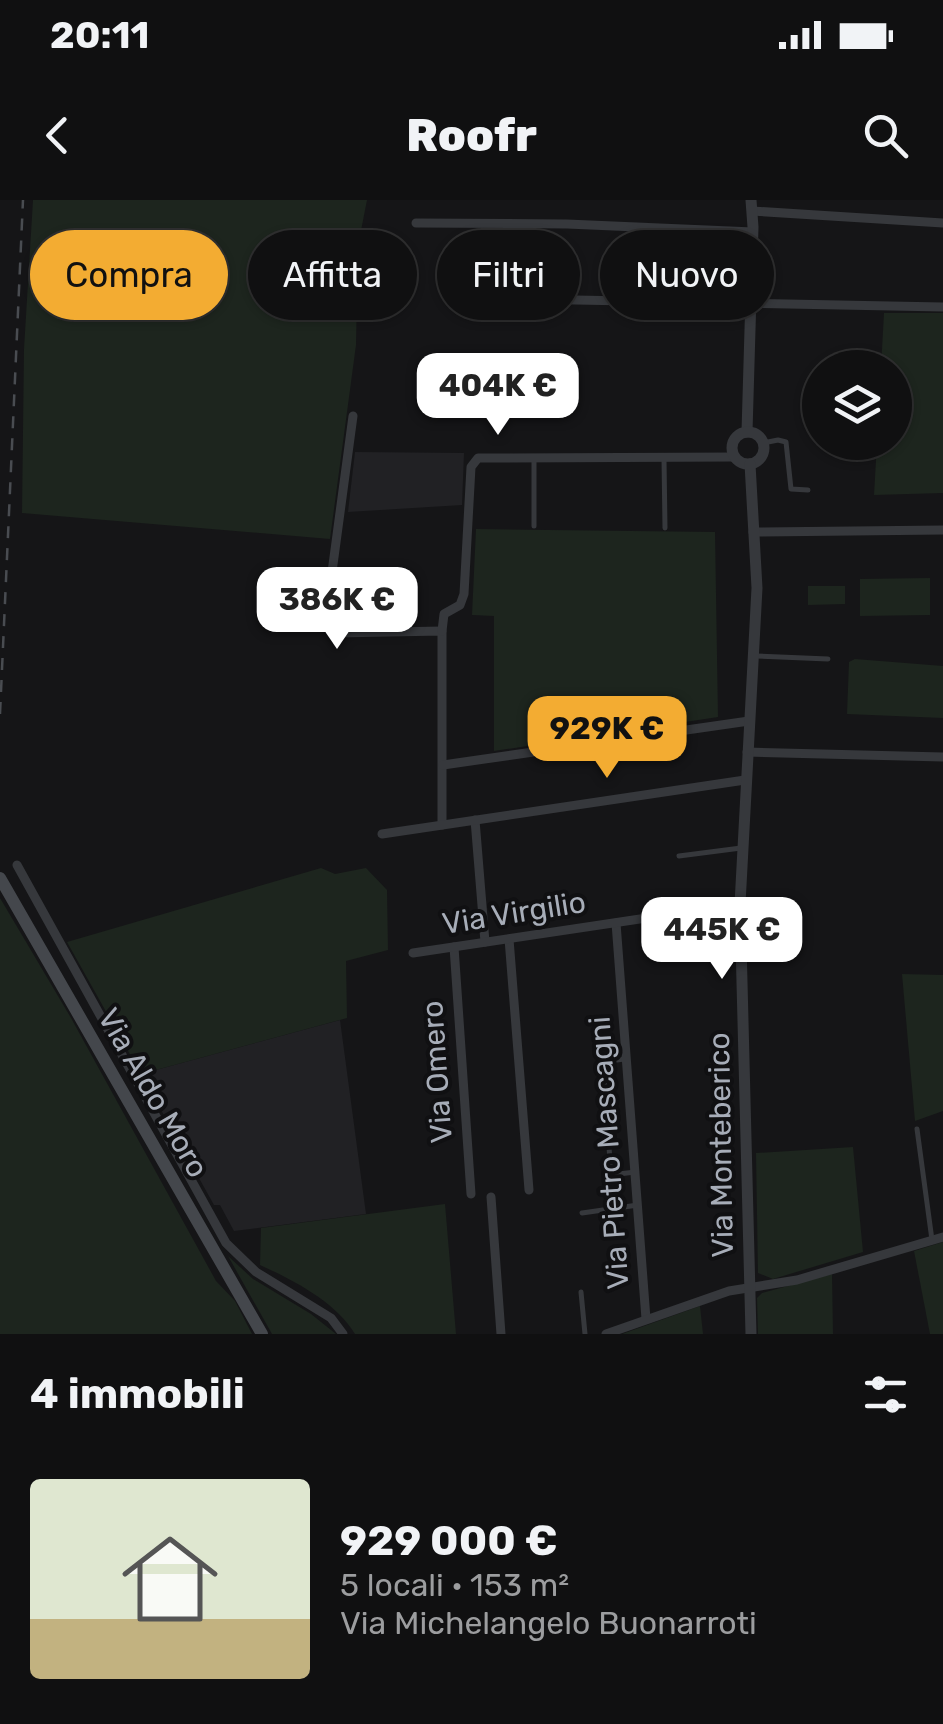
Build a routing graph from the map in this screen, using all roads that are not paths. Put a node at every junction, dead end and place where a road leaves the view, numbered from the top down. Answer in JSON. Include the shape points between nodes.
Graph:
{"nodes":[{"id":1,"x":752,"y":206,"type":"edge"},
{"id":2,"x":943,"y":222,"type":"edge"},
{"id":3,"x":416,"y":223,"type":"dead end"},
{"id":4,"x":706,"y":230,"type":"edge"},
{"id":5,"x":774,"y":303,"type":"edge"},
{"id":6,"x":943,"y":307,"type":"edge"},
{"id":7,"x":750,"y":320,"type":"edge"},
{"id":8,"x":353,"y":416,"type":"dead end"},
{"id":9,"x":747,"y":432,"type":"junction"},
{"id":10,"x":764,"y":443,"type":"junction"},
{"id":11,"x":534,"y":457,"type":"junction"},
{"id":12,"x":735,"y":458,"type":"junction"},
{"id":13,"x":664,"y":459,"type":"junction"},
{"id":14,"x":750,"y":464,"type":"junction"},
{"id":15,"x":808,"y":490,"type":"dead end"},
{"id":16,"x":534,"y":526,"type":"dead end"},
{"id":17,"x":665,"y":528,"type":"dead end"},
{"id":18,"x":943,"y":530,"type":"edge"},
{"id":19,"x":753,"y":532,"type":"junction"},
{"id":20,"x":442,"y":630,"type":"junction"},
{"id":21,"x":753,"y":656,"type":"junction"},
{"id":22,"x":828,"y":660,"type":"dead end"},
{"id":23,"x":749,"y":721,"type":"junction"},
{"id":24,"x":747,"y":752,"type":"junction"},
{"id":25,"x":943,"y":757,"type":"edge"},
{"id":26,"x":443,"y":765,"type":"junction"},
{"id":27,"x":745,"y":780,"type":"junction"},
{"id":28,"x":475,"y":820,"type":"junction"},
{"id":29,"x":442,"y":825,"type":"junction"},
{"id":30,"x":382,"y":834,"type":"dead end"},
{"id":31,"x":742,"y":848,"type":"junction"},
{"id":32,"x":680,"y":856,"type":"dead end"},
{"id":33,"x":17,"y":865,"type":"dead end"},
{"id":34,"x":0,"y":878,"type":"edge"},
{"id":35,"x":740,"y":904,"type":"junction"},
{"id":36,"x":616,"y":923,"type":"junction"},
{"id":37,"x":509,"y":939,"type":"junction"},
{"id":38,"x":485,"y":942,"type":"junction"},
{"id":39,"x":454,"y":947,"type":"junction"},
{"id":40,"x":413,"y":953,"type":"dead end"},
{"id":41,"x":627,"y":1058,"type":"junction"},
{"id":42,"x":917,"y":1129,"type":"dead end"},
{"id":43,"x":636,"y":1172,"type":"junction"},
{"id":44,"x":528,"y":1190,"type":"dead end"},
{"id":45,"x":471,"y":1194,"type":"dead end"},
{"id":46,"x":490,"y":1198,"type":"dead end"},
{"id":47,"x":638,"y":1205,"type":"junction"},
{"id":48,"x":582,"y":1213,"type":"dead end"},
{"id":49,"x":943,"y":1236,"type":"edge"},
{"id":50,"x":932,"y":1240,"type":"junction"},
{"id":51,"x":750,"y":1286,"type":"junction"},
{"id":52,"x":582,"y":1292,"type":"dead end"},
{"id":53,"x":643,"y":1320,"type":"junction"},
{"id":54,"x":262,"y":1334,"type":"edge"},
{"id":55,"x":344,"y":1334,"type":"edge"},
{"id":56,"x":501,"y":1334,"type":"edge"},
{"id":57,"x":585,"y":1334,"type":"edge"},
{"id":58,"x":606,"y":1334,"type":"edge"},
{"id":59,"x":641,"y":1334,"type":"edge"},
{"id":60,"x":751,"y":1334,"type":"edge"}],
"edges":[{"from":1,"to":2,"type":"street"},
{"from":3,"to":4,"type":"street"},
{"from":5,"to":6,"type":"street"},
{"from":7,"to":9,"type":"street"},
{"from":8,"to":20,"type":"street","via":[[325,624],[336,633]]},
{"from":9,"to":10,"type":"street"},
{"from":9,"to":12,"type":"street","via":[[734,442]]},
{"from":10,"to":14,"type":"street","via":[[763,455]]},
{"from":10,"to":15,"type":"lane","via":[[786,442],[791,490]]},
{"from":11,"to":13,"type":"street"},
{"from":11,"to":16,"type":"lane"},
{"from":11,"to":20,"type":"street","via":[[474,461],[464,594],[444,614]]},
{"from":12,"to":13,"type":"street"},
{"from":12,"to":14,"type":"street"},
{"from":13,"to":17,"type":"lane"},
{"from":14,"to":19,"type":"street","name":"Via Monteberico"},
{"from":18,"to":19,"type":"street"},
{"from":19,"to":21,"type":"street","name":"Via Monteberico"},
{"from":20,"to":26,"type":"street"},
{"from":21,"to":22,"type":"lane"},
{"from":21,"to":23,"type":"street","name":"Via Monteberico"},
{"from":23,"to":24,"type":"street","name":"Via Monteberico"},
{"from":23,"to":26,"type":"street"},
{"from":24,"to":25,"type":"street"},
{"from":24,"to":27,"type":"street","name":"Via Monteberico"},
{"from":26,"to":29,"type":"street"},
{"from":27,"to":28,"type":"street"},
{"from":27,"to":31,"type":"street","name":"Via Monteberico"},
{"from":28,"to":29,"type":"street"},
{"from":28,"to":38,"type":"street"},
{"from":29,"to":30,"type":"street"},
{"from":31,"to":32,"type":"lane"},
{"from":31,"to":35,"type":"street","name":"Via Monteberico"},
{"from":33,"to":55,"type":"street","via":[[226,1243]]},
{"from":34,"to":54,"type":"main road","name":"Via Aldo Moro"},
{"from":35,"to":36,"type":"street","name":"Via Virgilio"},
{"from":35,"to":51,"type":"street","name":"Via Monteberico"},
{"from":36,"to":37,"type":"street","name":"Via Virgilio"},
{"from":36,"to":41,"type":"street","name":"Via Pietro Mascagni"},
{"from":37,"to":38,"type":"street","name":"Via Virgilio"},
{"from":37,"to":44,"type":"street"},
{"from":38,"to":39,"type":"street","name":"Via Virgilio"},
{"from":39,"to":40,"type":"street","name":"Via Virgilio"},
{"from":39,"to":45,"type":"street","name":"Via Omero"},
{"from":41,"to":43,"type":"street","name":"Via Pietro Mascagni"},
{"from":41,"to":43,"type":"lane","via":[[603,1062],[611,1175]]},
{"from":42,"to":50,"type":"lane"},
{"from":43,"to":47,"type":"street","name":"Via Pietro Mascagni"},
{"from":46,"to":56,"type":"street"},
{"from":47,"to":48,"type":"lane"},
{"from":47,"to":53,"type":"street","name":"Via Pietro Mascagni"},
{"from":49,"to":50,"type":"street"},
{"from":50,"to":51,"type":"street","via":[[797,1280]]},
{"from":51,"to":53,"type":"street"},
{"from":51,"to":60,"type":"street","name":"Via Monteberico"},
{"from":52,"to":57,"type":"lane"},
{"from":53,"to":58,"type":"street"},
{"from":53,"to":59,"type":"lane"}]}
